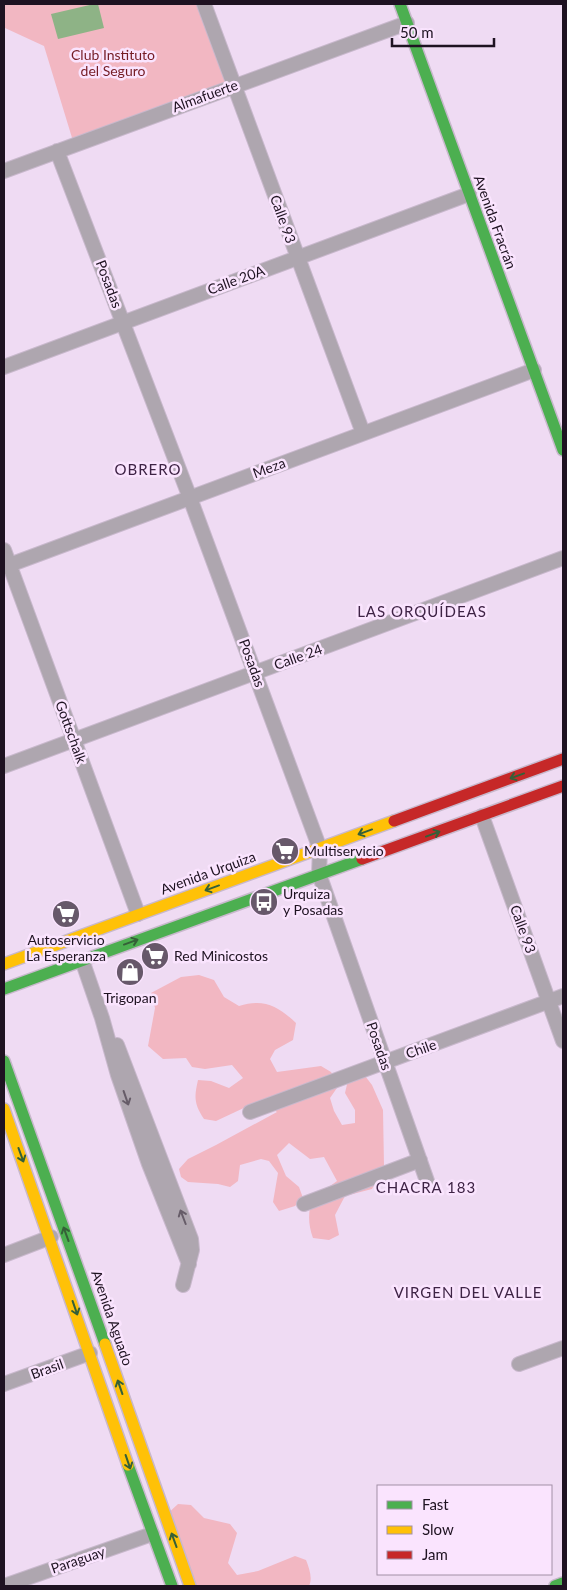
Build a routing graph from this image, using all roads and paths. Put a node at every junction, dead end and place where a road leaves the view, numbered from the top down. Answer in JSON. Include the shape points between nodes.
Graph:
{"nodes":[{"id":1,"x":204,"y":4,"type":"edge"},
{"id":2,"x":400,"y":4,"type":"edge"},
{"id":3,"x":407,"y":24,"type":"junction"},
{"id":4,"x":234,"y":86,"type":"junction"},
{"id":5,"x":57,"y":150,"type":"junction"},
{"id":6,"x":4,"y":171,"type":"edge"},
{"id":7,"x":469,"y":194,"type":"junction"},
{"id":8,"x":298,"y":258,"type":"junction"},
{"id":9,"x":123,"y":322,"type":"junction"},
{"id":10,"x":4,"y":367,"type":"edge"},
{"id":11,"x":534,"y":370,"type":"junction"},
{"id":12,"x":363,"y":433,"type":"junction"},
{"id":13,"x":563,"y":450,"type":"edge"},
{"id":14,"x":190,"y":498,"type":"junction"},
{"id":15,"x":4,"y":550,"type":"edge"},
{"id":16,"x":563,"y":558,"type":"edge"},
{"id":17,"x":6,"y":566,"type":"edge"},
{"id":18,"x":255,"y":672,"type":"junction"},
{"id":19,"x":74,"y":740,"type":"junction"},
{"id":20,"x":563,"y":760,"type":"edge"},
{"id":21,"x":4,"y":766,"type":"edge"},
{"id":22,"x":563,"y":786,"type":"edge"},
{"id":23,"x":482,"y":816,"type":"junction"},
{"id":24,"x":320,"y":849,"type":"junction"},
{"id":25,"x":319,"y":874,"type":"junction"},
{"id":26,"x":138,"y":914,"type":"junction"},
{"id":27,"x":82,"y":960,"type":"junction"},
{"id":28,"x":4,"y":964,"type":"edge"},
{"id":29,"x":4,"y":989,"type":"edge"},
{"id":30,"x":563,"y":996,"type":"edge"},
{"id":31,"x":549,"y":1002,"type":"junction"},
{"id":32,"x":563,"y":1041,"type":"edge"},
{"id":33,"x":4,"y":1061,"type":"edge"},
{"id":34,"x":385,"y":1063,"type":"junction"},
{"id":35,"x":250,"y":1112,"type":"dead end"},
{"id":36,"x":5,"y":1118,"type":"edge"},
{"id":37,"x":420,"y":1160,"type":"junction"},
{"id":38,"x":426,"y":1181,"type":"dead end"},
{"id":39,"x":304,"y":1204,"type":"dead end"},
{"id":40,"x":50,"y":1237,"type":"junction"},
{"id":41,"x":4,"y":1255,"type":"edge"},
{"id":42,"x":184,"y":1285,"type":"dead end"},
{"id":43,"x":563,"y":1348,"type":"edge"},
{"id":44,"x":90,"y":1353,"type":"junction"},
{"id":45,"x":520,"y":1364,"type":"dead end"},
{"id":46,"x":4,"y":1384,"type":"edge"},
{"id":47,"x":152,"y":1534,"type":"junction"},
{"id":48,"x":563,"y":1583,"type":"edge"},
{"id":49,"x":4,"y":1586,"type":"edge"},
{"id":50,"x":172,"y":1586,"type":"edge"},
{"id":51,"x":190,"y":1586,"type":"edge"},
{"id":52,"x":555,"y":1586,"type":"edge"}],
"edges":[{"from":1,"to":4,"type":"street","name":"Calle 93"},
{"from":2,"to":3,"type":"main road","name":"Avenida Fracrán"},
{"from":3,"to":4,"type":"street","name":"Almafuerte"},
{"from":3,"to":7,"type":"main road","name":"Avenida Fracrán"},
{"from":4,"to":5,"type":"street","name":"Almafuerte"},
{"from":4,"to":8,"type":"street","name":"Calle 93"},
{"from":5,"to":6,"type":"street","name":"Almafuerte"},
{"from":5,"to":9,"type":"street","name":"Posadas"},
{"from":7,"to":8,"type":"street","name":"Calle 20A"},
{"from":7,"to":11,"type":"main road","name":"Avenida Fracrán"},
{"from":8,"to":9,"type":"street","name":"Calle 20A"},
{"from":8,"to":12,"type":"street","name":"Calle 93"},
{"from":9,"to":10,"type":"street","name":"Calle 20A"},
{"from":9,"to":14,"type":"street","name":"Posadas"},
{"from":11,"to":12,"type":"street","name":"Meza"},
{"from":11,"to":13,"type":"main road","name":"Avenida Fracrán"},
{"from":12,"to":14,"type":"street","name":"Meza"},
{"from":14,"to":17,"type":"street","name":"Meza"},
{"from":14,"to":18,"type":"street","name":"Posadas"},
{"from":15,"to":17,"type":"street","name":"Gottschalk"},
{"from":16,"to":18,"type":"street","name":"Calle 24"},
{"from":17,"to":19,"type":"street","name":"Gottschalk"},
{"from":18,"to":19,"type":"street","name":"Calle 24"},
{"from":18,"to":24,"type":"street","name":"Posadas"},
{"from":19,"to":21,"type":"street","name":"Calle 24"},
{"from":19,"to":26,"type":"street","name":"Gottschalk"},
{"from":20,"to":24,"type":"main road","name":"Avenida Urquiza","one_way":true},
{"from":22,"to":23,"type":"main road"},
{"from":25,"to":23,"type":"main road","one_way":true},
{"from":23,"to":31,"type":"street","name":"Calle 93"},
{"from":24,"to":25,"type":"street","name":"Posadas"},
{"from":24,"to":26,"type":"main road","name":"Avenida Urquiza","one_way":true},
{"from":27,"to":25,"type":"main road","one_way":true},
{"from":25,"to":34,"type":"street","name":"Posadas"},
{"from":26,"to":28,"type":"main road","name":"Avenida Urquiza"},
{"from":27,"to":29,"type":"main road"},
{"from":27,"to":42,"type":"street","via":[[149,1164],[189,1264]]},
{"from":30,"to":31,"type":"street","name":"Chile"},
{"from":31,"to":32,"type":"street","name":"Calle 93"},
{"from":31,"to":34,"type":"street","name":"Chile"},
{"from":51,"to":33,"type":"main road","name":"Avenida Aguado","one_way":true},
{"from":34,"to":35,"type":"street","name":"Chile"},
{"from":34,"to":37,"type":"street","name":"Posadas"},
{"from":36,"to":40,"type":"main road","one_way":true},
{"from":37,"to":38,"type":"street","name":"Posadas"},
{"from":37,"to":39,"type":"street"},
{"from":40,"to":41,"type":"street"},
{"from":40,"to":44,"type":"main road","one_way":true},
{"from":43,"to":45,"type":"street"},
{"from":44,"to":46,"type":"street","name":"Brasil"},
{"from":44,"to":47,"type":"main road","one_way":true},
{"from":47,"to":49,"type":"street","name":"Paraguay"},
{"from":47,"to":50,"type":"main road"},
{"from":48,"to":52,"type":"main road"}]}
